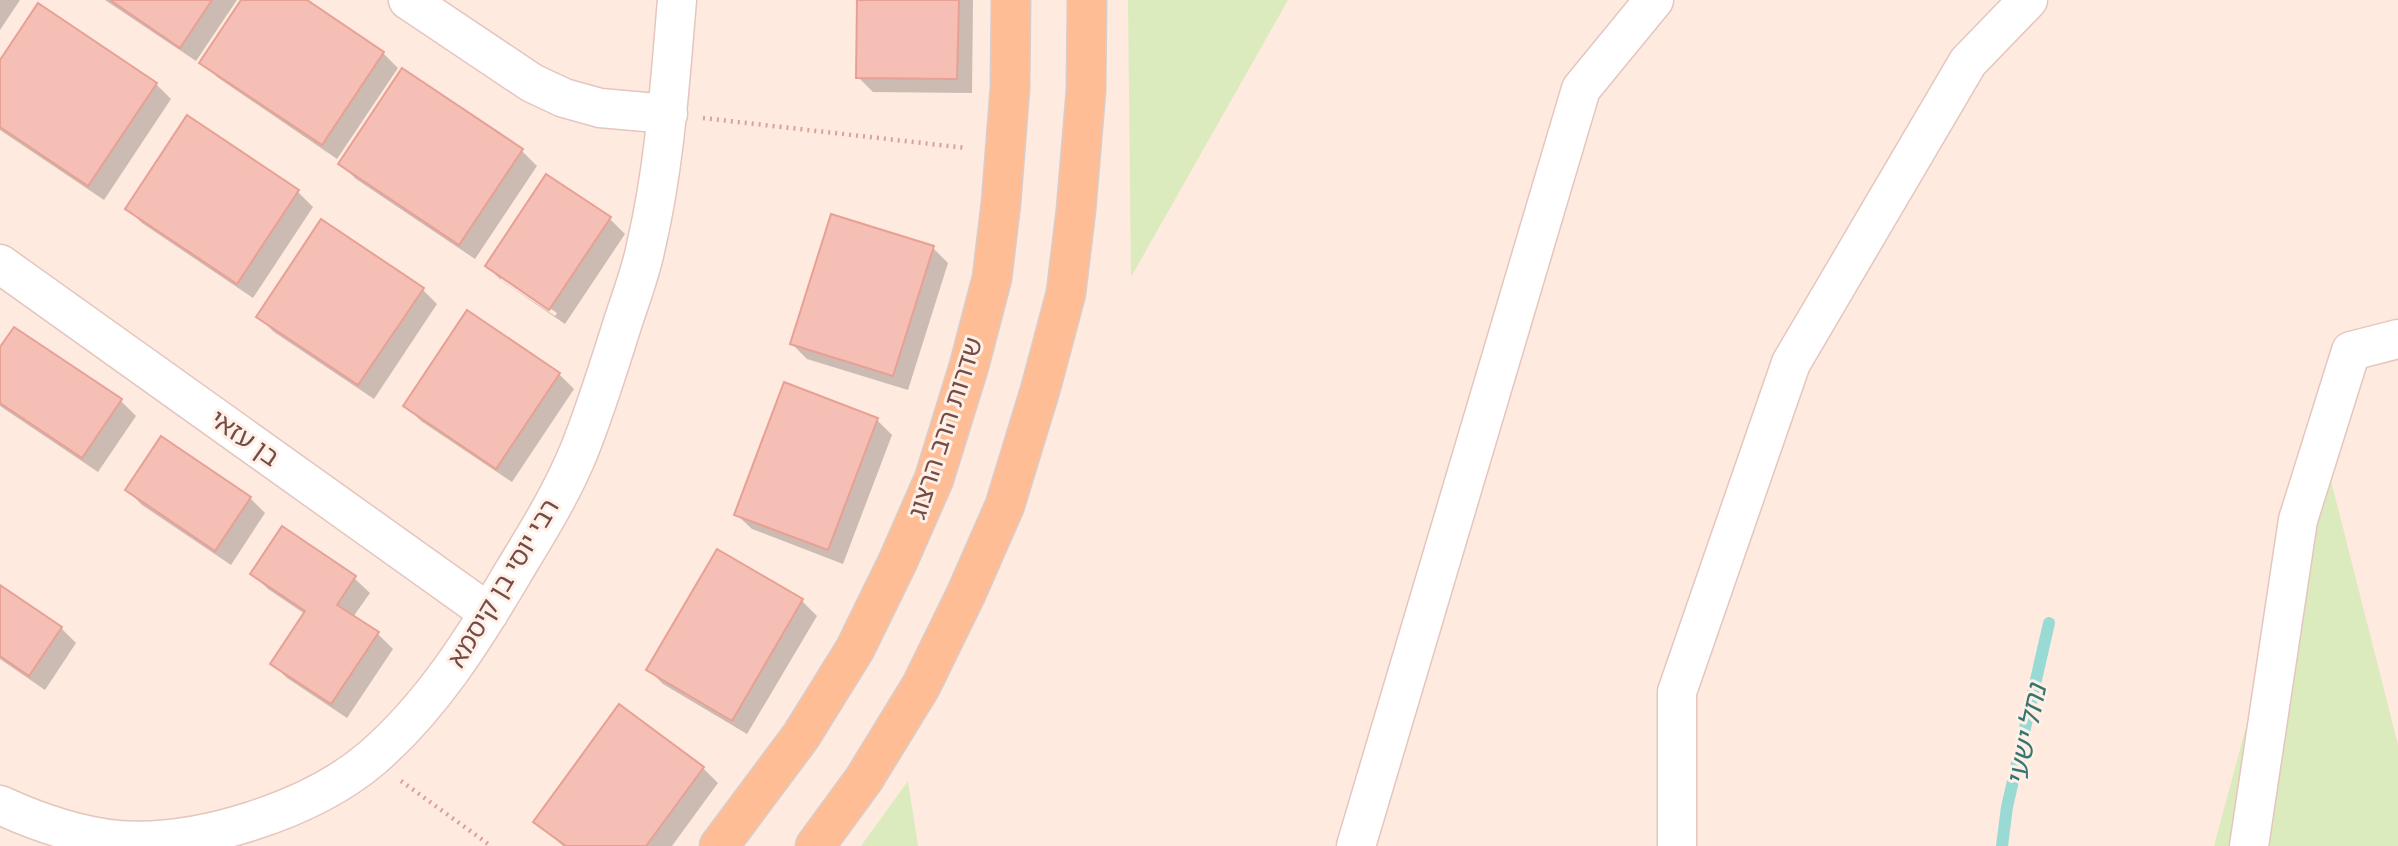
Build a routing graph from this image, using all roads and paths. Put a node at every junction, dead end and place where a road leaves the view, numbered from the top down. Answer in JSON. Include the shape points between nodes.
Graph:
{"nodes":[{"id":1,"x":408,"y":0,"type":"edge"},
{"id":2,"x":677,"y":0,"type":"edge"},
{"id":3,"x":1011,"y":0,"type":"edge"},
{"id":4,"x":1087,"y":0,"type":"edge"},
{"id":5,"x":1654,"y":0,"type":"edge"},
{"id":6,"x":2028,"y":0,"type":"edge"},
{"id":7,"x":668,"y":114,"type":"junction"},
{"id":8,"x":1005,"y":153,"type":"junction"},
{"id":9,"x":0,"y":264,"type":"edge"},
{"id":10,"x":2398,"y":339,"type":"edge"},
{"id":11,"x":489,"y":613,"type":"junction"},
{"id":12,"x":371,"y":759,"type":"junction"},
{"id":13,"x":0,"y":805,"type":"edge"},
{"id":14,"x":491,"y":846,"type":"edge"},
{"id":15,"x":719,"y":846,"type":"edge"},
{"id":16,"x":815,"y":846,"type":"edge"},
{"id":17,"x":1356,"y":846,"type":"edge"},
{"id":18,"x":1677,"y":846,"type":"edge"},
{"id":19,"x":2249,"y":846,"type":"edge"}],
"edges":[{"from":1,"to":7,"type":"street","via":[[532,83],[565,98],[600,108]]},
{"from":2,"to":7,"type":"street","name":"רבי יוסי בן קיסמא"},
{"from":3,"to":8,"type":"main road","name":"שדרות הרב הרצוג"},
{"from":4,"to":16,"type":"main road","via":[[1086,91],[1066,293],[1005,506],[921,686],[864,779]]},
{"from":5,"to":17,"type":"street","via":[[1581,89]]},
{"from":6,"to":18,"type":"street","via":[[1968,62],[1791,363],[1677,692]]},
{"from":7,"to":8,"type":"path"},
{"from":7,"to":11,"type":"street","name":"רבי יוסי בן קיסמא","via":[[646,247],[598,400],[577,455]]},
{"from":8,"to":15,"type":"main road","name":"שדרות הרב הרצוג","via":[[992,278],[934,479],[855,649],[801,736]]},
{"from":9,"to":11,"type":"street","name":"בן עזאי"},
{"from":10,"to":19,"type":"street","via":[[2351,351],[2298,520]]},
{"from":11,"to":12,"type":"street","name":"רבי יוסי בן קיסמא","via":[[416,715]]},
{"from":12,"to":13,"type":"street","name":"רבי יוסי בן קיסמא","via":[[330,787],[279,812],[219,831],[164,838],[119,840],[63,830]]},
{"from":12,"to":14,"type":"path"}]}
